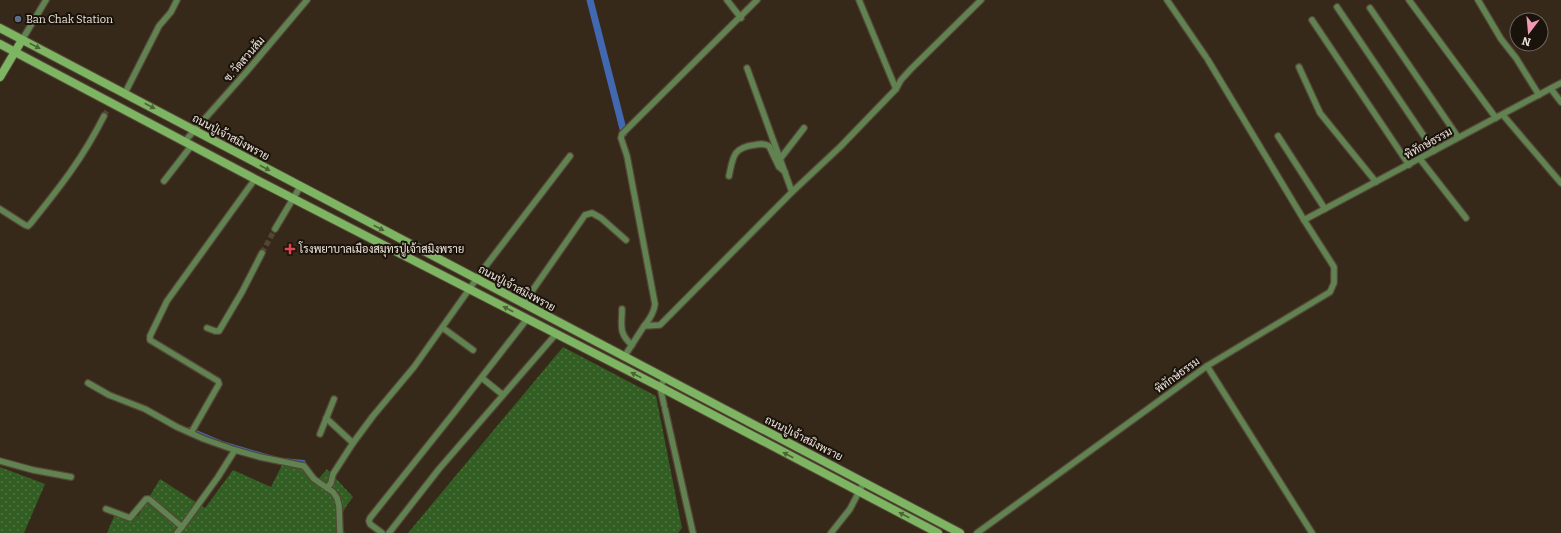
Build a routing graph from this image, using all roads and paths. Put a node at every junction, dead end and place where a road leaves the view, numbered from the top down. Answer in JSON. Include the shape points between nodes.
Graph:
{"nodes":[{"id":1,"x":46,"y":0,"type":"edge"},
{"id":2,"x":177,"y":0,"type":"edge"},
{"id":3,"x":307,"y":0,"type":"edge"},
{"id":4,"x":727,"y":0,"type":"edge"},
{"id":5,"x":758,"y":0,"type":"edge"},
{"id":6,"x":859,"y":0,"type":"edge"},
{"id":7,"x":980,"y":0,"type":"edge"},
{"id":8,"x":1166,"y":0,"type":"edge"},
{"id":9,"x":1409,"y":0,"type":"edge"},
{"id":10,"x":1478,"y":0,"type":"edge"},
{"id":11,"x":1337,"y":7,"type":"dead end"},
{"id":12,"x":1370,"y":8,"type":"dead end"},
{"id":13,"x":741,"y":18,"type":"junction"},
{"id":14,"x":1312,"y":20,"type":"dead end"},
{"id":15,"x":0,"y":28,"type":"edge"},
{"id":16,"x":22,"y":40,"type":"junction"},
{"id":17,"x":0,"y":44,"type":"edge"},
{"id":18,"x":14,"y":52,"type":"junction"},
{"id":19,"x":1299,"y":67,"type":"dead end"},
{"id":20,"x":747,"y":68,"type":"dead end"},
{"id":21,"x":0,"y":77,"type":"edge"},
{"id":22,"x":1561,"y":83,"type":"edge"},
{"id":23,"x":896,"y":89,"type":"junction"},
{"id":24,"x":1551,"y":89,"type":"junction"},
{"id":25,"x":125,"y":93,"type":"junction"},
{"id":26,"x":1539,"y":95,"type":"junction"},
{"id":27,"x":1561,"y":102,"type":"edge"},
{"id":28,"x":1503,"y":115,"type":"junction"},
{"id":29,"x":104,"y":116,"type":"tunnel mouth"},
{"id":30,"x":1496,"y":118,"type":"junction"},
{"id":31,"x":804,"y":128,"type":"dead end"},
{"id":32,"x":195,"y":130,"type":"junction"},
{"id":33,"x":1278,"y":136,"type":"dead end"},
{"id":34,"x":1458,"y":137,"type":"junction"},
{"id":35,"x":188,"y":143,"type":"junction"},
{"id":36,"x":1434,"y":151,"type":"junction"},
{"id":37,"x":570,"y":156,"type":"dead end"},
{"id":38,"x":780,"y":159,"type":"junction"},
{"id":39,"x":1420,"y":159,"type":"junction"},
{"id":40,"x":1409,"y":165,"type":"junction"},
{"id":41,"x":786,"y":172,"type":"junction"},
{"id":42,"x":729,"y":176,"type":"dead end"},
{"id":43,"x":255,"y":179,"type":"junction"},
{"id":44,"x":164,"y":181,"type":"dead end"},
{"id":45,"x":1376,"y":182,"type":"junction"},
{"id":46,"x":1561,"y":183,"type":"edge"},
{"id":47,"x":300,"y":186,"type":"junction"},
{"id":48,"x":792,"y":192,"type":"junction"},
{"id":49,"x":293,"y":198,"type":"junction"},
{"id":50,"x":0,"y":209,"type":"edge"},
{"id":51,"x":1325,"y":209,"type":"junction"},
{"id":52,"x":1466,"y":218,"type":"dead end"},
{"id":53,"x":1304,"y":220,"type":"junction"},
{"id":54,"x":275,"y":229,"type":"tunnel mouth"},
{"id":55,"x":626,"y":240,"type":"dead end"},
{"id":56,"x":262,"y":253,"type":"tunnel mouth"},
{"id":57,"x":476,"y":279,"type":"junction"},
{"id":58,"x":470,"y":289,"type":"junction"},
{"id":59,"x":523,"y":304,"type":"junction"},
{"id":60,"x":622,"y":309,"type":"dead end"},
{"id":61,"x":527,"y":319,"type":"junction"},
{"id":62,"x":644,"y":326,"type":"junction"},
{"id":63,"x":207,"y":328,"type":"dead end"},
{"id":64,"x":443,"y":328,"type":"junction"},
{"id":65,"x":556,"y":334,"type":"junction"},
{"id":66,"x":632,"y":345,"type":"junction"},
{"id":67,"x":473,"y":350,"type":"dead end"},
{"id":68,"x":624,"y":357,"type":"junction"},
{"id":69,"x":1207,"y":366,"type":"junction"},
{"id":70,"x":482,"y":378,"type":"junction"},
{"id":71,"x":665,"y":378,"type":"junction"},
{"id":72,"x":88,"y":383,"type":"dead end"},
{"id":73,"x":660,"y":388,"type":"junction"},
{"id":74,"x":503,"y":395,"type":"junction"},
{"id":75,"x":334,"y":399,"type":"dead end"},
{"id":76,"x":326,"y":418,"type":"junction"},
{"id":77,"x":192,"y":431,"type":"junction"},
{"id":78,"x":320,"y":434,"type":"dead end"},
{"id":79,"x":353,"y":443,"type":"junction"},
{"id":80,"x":235,"y":450,"type":"junction"},
{"id":81,"x":0,"y":461,"type":"edge"},
{"id":82,"x":71,"y":477,"type":"dead end"},
{"id":83,"x":864,"y":482,"type":"junction"},
{"id":84,"x":329,"y":486,"type":"junction"},
{"id":85,"x":859,"y":491,"type":"junction"},
{"id":86,"x":106,"y":509,"type":"dead end"},
{"id":87,"x":182,"y":527,"type":"junction"},
{"id":88,"x":177,"y":533,"type":"edge"},
{"id":89,"x":340,"y":533,"type":"edge"},
{"id":90,"x":382,"y":533,"type":"edge"},
{"id":91,"x":389,"y":533,"type":"edge"},
{"id":92,"x":693,"y":533,"type":"edge"},
{"id":93,"x":831,"y":533,"type":"edge"},
{"id":94,"x":938,"y":533,"type":"edge"},
{"id":95,"x":960,"y":533,"type":"edge"},
{"id":96,"x":977,"y":533,"type":"edge"},
{"id":97,"x":1312,"y":533,"type":"edge"}],
"edges":[{"from":1,"to":16,"type":"street"},
{"from":2,"to":25,"type":"street","via":[[159,26]]},
{"from":3,"to":32,"type":"street","name":"ซ. วัดสวนส้ม"},
{"from":4,"to":13,"type":"street"},
{"from":5,"to":13,"type":"street"},
{"from":6,"to":23,"type":"street"},
{"from":7,"to":23,"type":"street","via":[[901,80]]},
{"from":8,"to":53,"type":"street","name":"พิทักษ์ธรรม","via":[[1207,58]]},
{"from":9,"to":30,"type":"street"},
{"from":10,"to":26,"type":"street"},
{"from":11,"to":36,"type":"street"},
{"from":12,"to":34,"type":"street"},
{"from":13,"to":62,"type":"street","via":[[622,134],[655,304]]},
{"from":14,"to":40,"type":"street"},
{"from":15,"to":16,"type":"main road","name":"ถนนปู่เจ้าสมิงพราย"},
{"from":16,"to":18,"type":"main road"},
{"from":16,"to":25,"type":"main road","name":"ถนนปู่เจ้าสมิงพราย","one_way":true},
{"from":17,"to":18,"type":"main road","name":"ถนนปู่เจ้าสมิงพราย"},
{"from":18,"to":21,"type":"main road"},
{"from":18,"to":35,"type":"main road","name":"ถนนปู่เจ้าสมิงพราย","via":[[110,106]]},
{"from":19,"to":45,"type":"street","via":[[1320,113]]},
{"from":20,"to":38,"type":"street"},
{"from":22,"to":24,"type":"street","name":"พิทักษ์ธรรม"},
{"from":23,"to":48,"type":"street"},
{"from":24,"to":26,"type":"street","name":"พิทักษ์ธรรม"},
{"from":24,"to":27,"type":"street"},
{"from":25,"to":32,"type":"main road","name":"ถนนปู่เจ้าสมิงพราย","one_way":true},
{"from":26,"to":28,"type":"street","name":"พิทักษ์ธรรม"},
{"from":28,"to":30,"type":"street","name":"พิทักษ์ธรรม"},
{"from":28,"to":46,"type":"street"},
{"from":29,"to":50,"type":"street","via":[[77,164],[28,226]]},
{"from":30,"to":34,"type":"street","name":"พิทักษ์ธรรม"},
{"from":31,"to":38,"type":"street"},
{"from":32,"to":35,"type":"street","name":"ซ. วัดสวนส้ม"},
{"from":32,"to":47,"type":"main road","name":"ถนนปู่เจ้าสมิงพราย","one_way":true},
{"from":33,"to":51,"type":"street"},
{"from":34,"to":36,"type":"street","name":"พิทักษ์ธรรม"},
{"from":35,"to":43,"type":"main road","name":"ถนนปู่เจ้าสมิงพราย"},
{"from":35,"to":44,"type":"street","name":"ซ. วัดสวนส้ม"},
{"from":36,"to":39,"type":"street","name":"พิทักษ์ธรรม"},
{"from":37,"to":57,"type":"street"},
{"from":38,"to":41,"type":"street"},
{"from":39,"to":40,"type":"street","name":"พิทักษ์ธรรม"},
{"from":39,"to":52,"type":"street"},
{"from":40,"to":45,"type":"street","name":"พิทักษ์ธรรม"},
{"from":41,"to":42,"type":"street","via":[[780,167],[769,146],[762,144],[742,148],[736,152]]},
{"from":41,"to":48,"type":"street"},
{"from":43,"to":49,"type":"main road","name":"ถนนปู่เจ้าสมิงพราย"},
{"from":43,"to":77,"type":"street","via":[[168,301],[150,336],[150,340],[218,381],[218,387]]},
{"from":45,"to":51,"type":"street","name":"พิทักษ์ธรรม"},
{"from":47,"to":49,"type":"street"},
{"from":47,"to":57,"type":"main road","name":"ถนนปู่เจ้าสมิงพราย","one_way":true},
{"from":48,"to":62,"type":"street","via":[[660,325]]},
{"from":49,"to":54,"type":"street"},
{"from":49,"to":58,"type":"main road","name":"ถนนปู่เจ้าสมิงพราย"},
{"from":51,"to":53,"type":"street","name":"พิทักษ์ธรรม"},
{"from":53,"to":69,"type":"street","name":"พิทักษ์ธรรม","via":[[1334,267],[1334,284],[1330,292]]},
{"from":55,"to":59,"type":"street","via":[[601,218],[592,213],[585,215]]},
{"from":56,"to":63,"type":"street","via":[[219,331]]},
{"from":57,"to":58,"type":"street"},
{"from":57,"to":59,"type":"main road","name":"ถนนปู่เจ้าสมิงพราย"},
{"from":61,"to":58,"type":"main road","name":"ถนนปู่เจ้าสมิงพราย","one_way":true},
{"from":58,"to":64,"type":"street"},
{"from":59,"to":68,"type":"main road","name":"ถนนปู่เจ้าสมิงพราย"},
{"from":60,"to":66,"type":"street","via":[[622,333]]},
{"from":61,"to":65,"type":"main road","name":"ถนนปู่เจ้าสมิงพราย"},
{"from":61,"to":70,"type":"street"},
{"from":62,"to":66,"type":"street"},
{"from":64,"to":67,"type":"street"},
{"from":64,"to":79,"type":"street"},
{"from":73,"to":65,"type":"main road","name":"ถนนปู่เจ้าสมิงพราย","one_way":true},
{"from":65,"to":74,"type":"street"},
{"from":66,"to":68,"type":"street"},
{"from":68,"to":71,"type":"main road","name":"ถนนปู่เจ้าสมิงพราย"},
{"from":69,"to":96,"type":"street","name":"พิทักษ์ธรรม"},
{"from":69,"to":97,"type":"street"},
{"from":70,"to":74,"type":"street"},
{"from":70,"to":90,"type":"street","via":[[370,518],[370,524]]},
{"from":71,"to":73,"type":"street"},
{"from":71,"to":83,"type":"main road","name":"ถนนปู่เจ้าสมิงพราย"},
{"from":72,"to":77,"type":"street","via":[[109,395]]},
{"from":85,"to":73,"type":"main road","name":"ถนนปู่เจ้าสมิงพราย","one_way":true},
{"from":73,"to":92,"type":"street"},
{"from":74,"to":91,"type":"street","via":[[439,469]]},
{"from":75,"to":76,"type":"street"},
{"from":76,"to":78,"type":"street"},
{"from":76,"to":79,"type":"street"},
{"from":77,"to":80,"type":"street"},
{"from":79,"to":84,"type":"street"},
{"from":80,"to":84,"type":"street","via":[[302,465],[318,482]]},
{"from":80,"to":87,"type":"street"},
{"from":81,"to":82,"type":"street"},
{"from":83,"to":85,"type":"street"},
{"from":83,"to":95,"type":"main road","name":"ถนนปู่เจ้าสมิงพราย"},
{"from":84,"to":89,"type":"street","via":[[338,502]]},
{"from":85,"to":93,"type":"street","via":[[850,509]]},
{"from":94,"to":85,"type":"main road","name":"ถนนปู่เจ้าสมิงพราย","one_way":true},
{"from":86,"to":87,"type":"street","via":[[130,518],[146,499],[149,499]]},
{"from":87,"to":88,"type":"street"}]}
